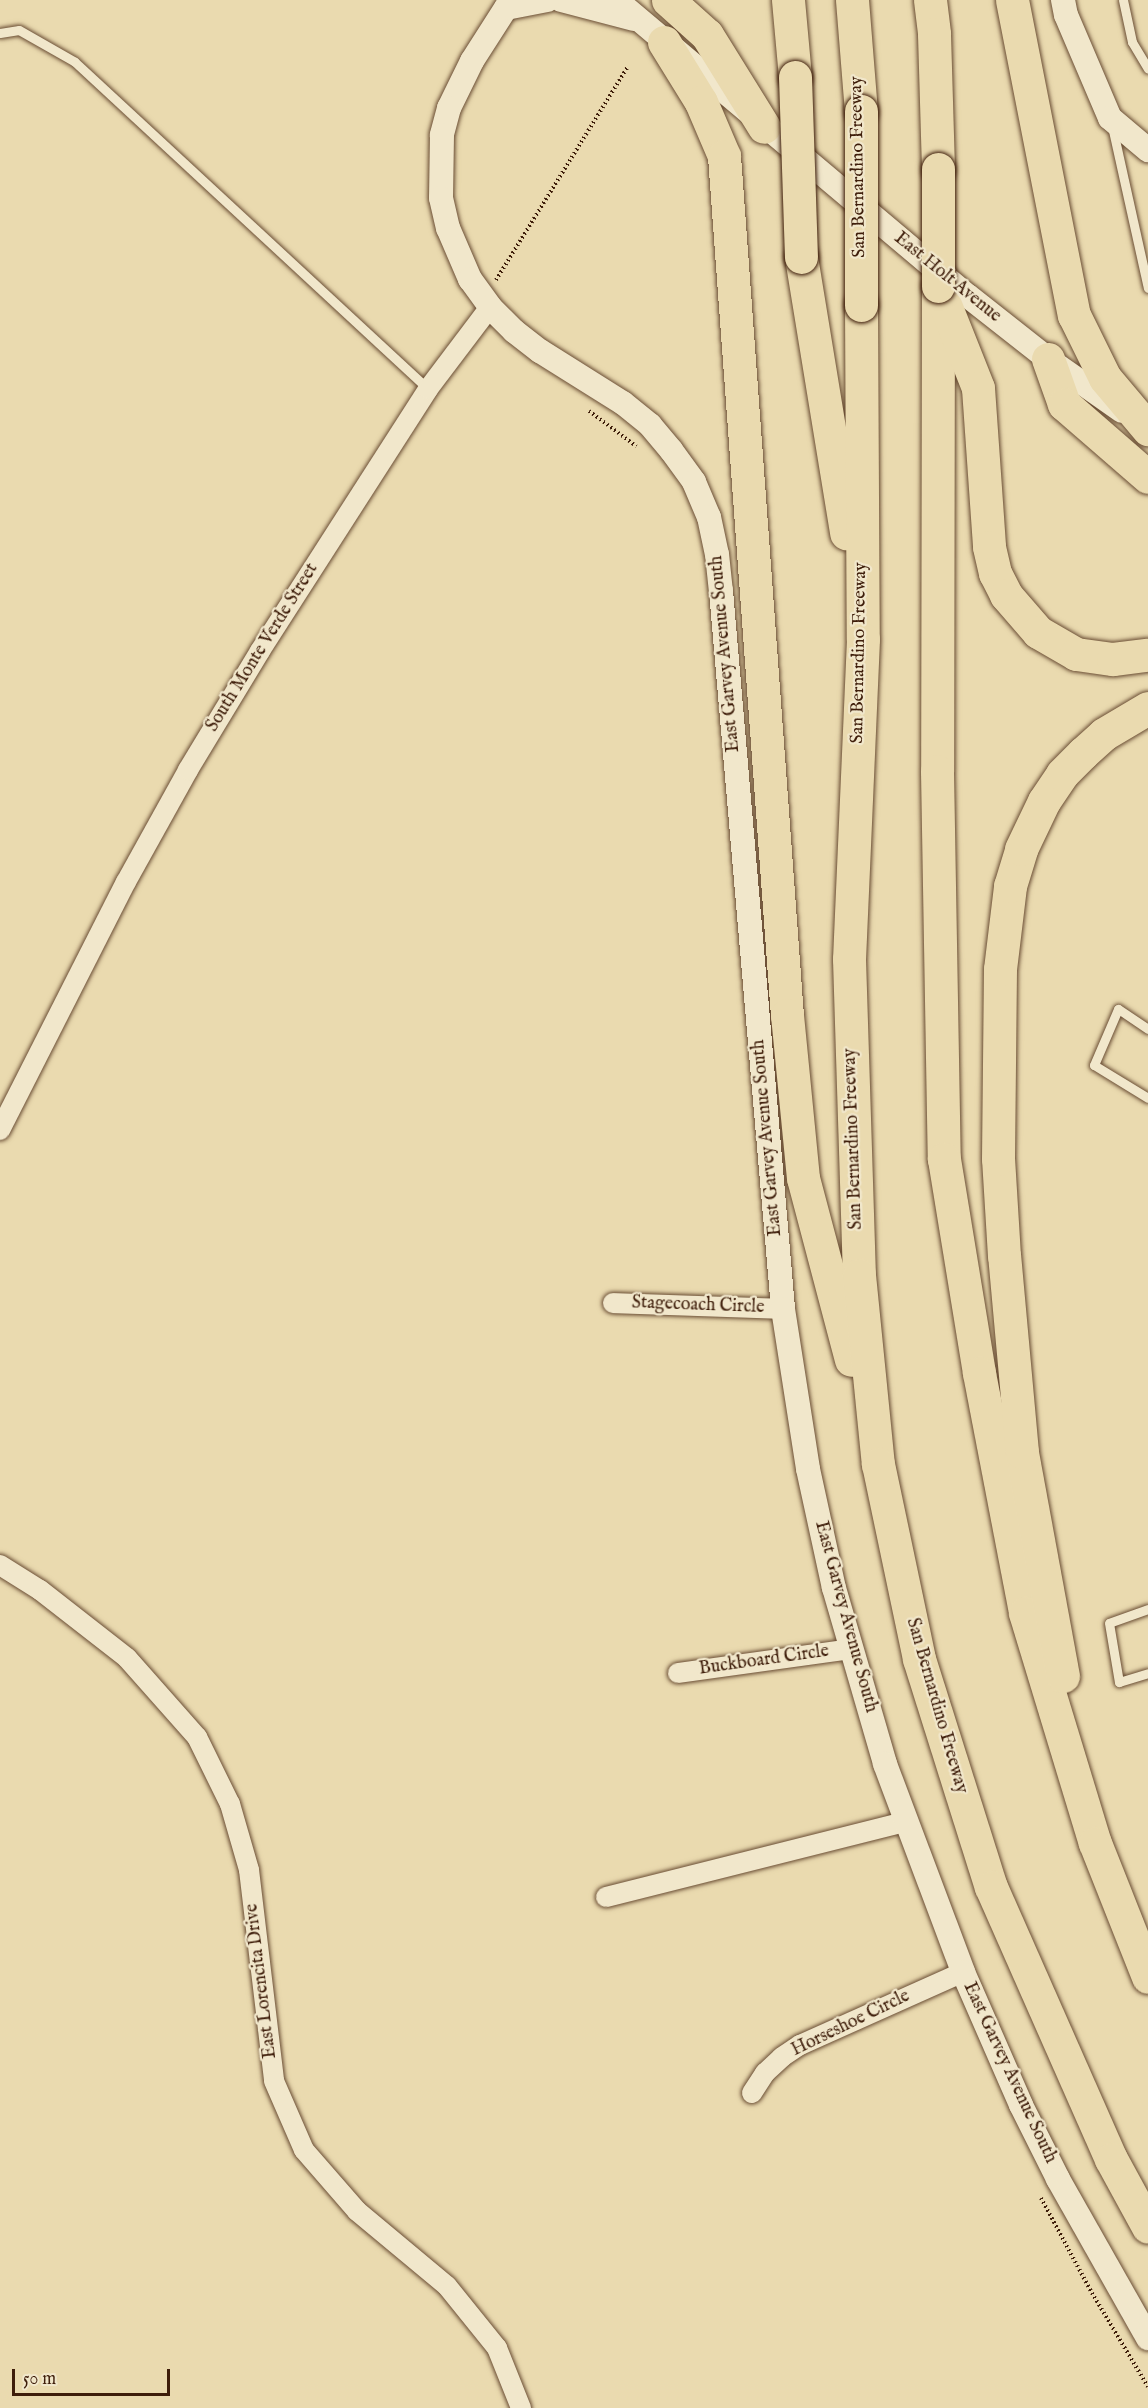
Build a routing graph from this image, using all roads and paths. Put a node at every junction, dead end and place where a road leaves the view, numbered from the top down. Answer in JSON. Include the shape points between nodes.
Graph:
{"nodes":[{"id":1,"x":547,"y":0,"type":"edge"},
{"id":2,"x":561,"y":0,"type":"edge"},
{"id":3,"x":616,"y":0,"type":"edge"},
{"id":4,"x":668,"y":0,"type":"edge"},
{"id":5,"x":788,"y":0,"type":"edge"},
{"id":6,"x":852,"y":0,"type":"edge"},
{"id":7,"x":930,"y":0,"type":"edge"},
{"id":8,"x":1012,"y":0,"type":"edge"},
{"id":9,"x":1063,"y":0,"type":"edge"},
{"id":10,"x":1124,"y":0,"type":"edge"},
{"id":11,"x":508,"y":3,"type":"edge"},
{"id":12,"x":639,"y":20,"type":"junction"},
{"id":13,"x":0,"y":33,"type":"edge"},
{"id":14,"x":664,"y":42,"type":"junction"},
{"id":15,"x":1148,"y":69,"type":"edge"},
{"id":16,"x":1110,"y":118,"type":"junction"},
{"id":17,"x":764,"y":127,"type":"junction"},
{"id":18,"x":1148,"y":150,"type":"edge"},
{"id":19,"x":938,"y":286,"type":"junction"},
{"id":20,"x":1148,"y":288,"type":"edge"},
{"id":21,"x":490,"y":307,"type":"junction"},
{"id":22,"x":1048,"y":359,"type":"junction"},
{"id":23,"x":428,"y":389,"type":"junction"},
{"id":24,"x":1148,"y":429,"type":"edge"},
{"id":25,"x":1148,"y":477,"type":"edge"},
{"id":26,"x":863,"y":639,"type":"junction"},
{"id":27,"x":1148,"y":655,"type":"edge"},
{"id":28,"x":1148,"y":708,"type":"edge"},
{"id":29,"x":1148,"y":1029,"type":"edge"},
{"id":30,"x":1148,"y":1098,"type":"edge"},
{"id":31,"x":0,"y":1130,"type":"edge"},
{"id":32,"x":613,"y":1304,"type":"dead end"},
{"id":33,"x":783,"y":1309,"type":"junction"},
{"id":34,"x":878,"y":1464,"type":"junction"},
{"id":35,"x":0,"y":1565,"type":"edge"},
{"id":36,"x":1148,"y":1609,"type":"edge"},
{"id":37,"x":850,"y":1649,"type":"junction"},
{"id":38,"x":678,"y":1673,"type":"dead end"},
{"id":39,"x":1148,"y":1673,"type":"edge"},
{"id":40,"x":905,"y":1822,"type":"junction"},
{"id":41,"x":1095,"y":1843,"type":"junction"},
{"id":42,"x":606,"y":1898,"type":"dead end"},
{"id":43,"x":963,"y":1972,"type":"junction"},
{"id":44,"x":1148,"y":1977,"type":"edge"},
{"id":45,"x":752,"y":2093,"type":"dead end"},
{"id":46,"x":1038,"y":2189,"type":"dead end"},
{"id":47,"x":1148,"y":2227,"type":"edge"},
{"id":48,"x":1148,"y":2338,"type":"edge"},
{"id":49,"x":1148,"y":2387,"type":"edge"},
{"id":50,"x":521,"y":2408,"type":"edge"}],
"edges":[{"from":1,"to":11,"type":"street"},
{"from":2,"to":12,"type":"street"},
{"from":3,"to":12,"type":"street","name":"East Holt Avenue"},
{"from":4,"to":17,"type":"highway","via":[[707,35]]},
{"from":5,"to":26,"type":"highway","bridge":true,"via":[[795,77],[801,257]]},
{"from":6,"to":26,"type":"highway","name":"San Bernardino Freeway","bridge":true,"via":[[861,111]]},
{"from":7,"to":19,"type":"highway","bridge":true,"via":[[938,169]]},
{"from":8,"to":24,"type":"highway","via":[[1074,315],[1105,378]]},
{"from":9,"to":16,"type":"street"},
{"from":10,"to":15,"type":"lane","via":[[1132,42]]},
{"from":11,"to":21,"type":"street","name":"East Garvey Avenue South","via":[[472,61],[450,108],[439,168],[448,228],[470,279]]},
{"from":12,"to":14,"type":"street","name":"East Holt Avenue"},
{"from":13,"to":23,"type":"lane","via":[[19,30],[75,62]]},
{"from":14,"to":17,"type":"street","name":"East Holt Avenue"},
{"from":14,"to":34,"type":"highway","via":[[700,102],[724,156],[787,1015],[803,1178]]},
{"from":16,"to":18,"type":"street"},
{"from":16,"to":20,"type":"lane"},
{"from":17,"to":22,"type":"street","name":"East Holt Avenue"},
{"from":19,"to":27,"type":"highway","via":[[978,388],[989,547],[995,573],[1006,595],[1038,632],[1076,654],[1113,659]]},
{"from":19,"to":41,"type":"highway","via":[[937,771],[944,1160],[979,1373],[1025,1613]]},
{"from":21,"to":23,"type":"street","name":"South Monte Verde Street"},
{"from":21,"to":33,"type":"street","name":"East Garvey Avenue South","via":[[540,351],[623,403],[650,425],[694,482],[709,517],[721,591]]},
{"from":22,"to":24,"type":"street","name":"East Holt Avenue"},
{"from":22,"to":25,"type":"highway","via":[[1064,404]]},
{"from":23,"to":31,"type":"street","name":"South Monte Verde Street","via":[[188,770],[126,882]]},
{"from":26,"to":34,"type":"highway","name":"San Bernardino Freeway","via":[[849,960],[859,1275]]},
{"from":28,"to":41,"type":"highway","via":[[1104,734],[1062,774],[1044,801],[1021,849],[1010,886],[1000,969],[998,1159],[1022,1452]]},
{"from":29,"to":30,"type":"lane","via":[[1118,1009],[1094,1065]]},
{"from":32,"to":33,"type":"street","name":"Stagecoach Circle"},
{"from":33,"to":37,"type":"street","name":"East Garvey Avenue South","via":[[811,1481]]},
{"from":34,"to":47,"type":"highway","name":"San Bernardino Freeway","via":[[919,1659],[991,1887],[1111,2159]]},
{"from":35,"to":50,"type":"street","name":"East Lorencita Drive","via":[[40,1590],[127,1658],[197,1737],[230,1804],[249,1870],[274,2081],[304,2150],[357,2211],[447,2286],[497,2348]]},
{"from":36,"to":39,"type":"lane","via":[[1109,1623],[1119,1682]]},
{"from":37,"to":38,"type":"street","name":"Buckboard Circle"},
{"from":37,"to":40,"type":"street","name":"East Garvey Avenue South"},
{"from":40,"to":42,"type":"street"},
{"from":40,"to":43,"type":"street","name":"East Garvey Avenue South"},
{"from":41,"to":44,"type":"highway"},
{"from":43,"to":45,"type":"street","name":"Horseshoe Circle","via":[[800,2046],[765,2073]]},
{"from":43,"to":48,"type":"street","name":"East Garvey Avenue South","via":[[1058,2179]]},
{"from":46,"to":49,"type":"path","via":[[1092,2293]]}]}
